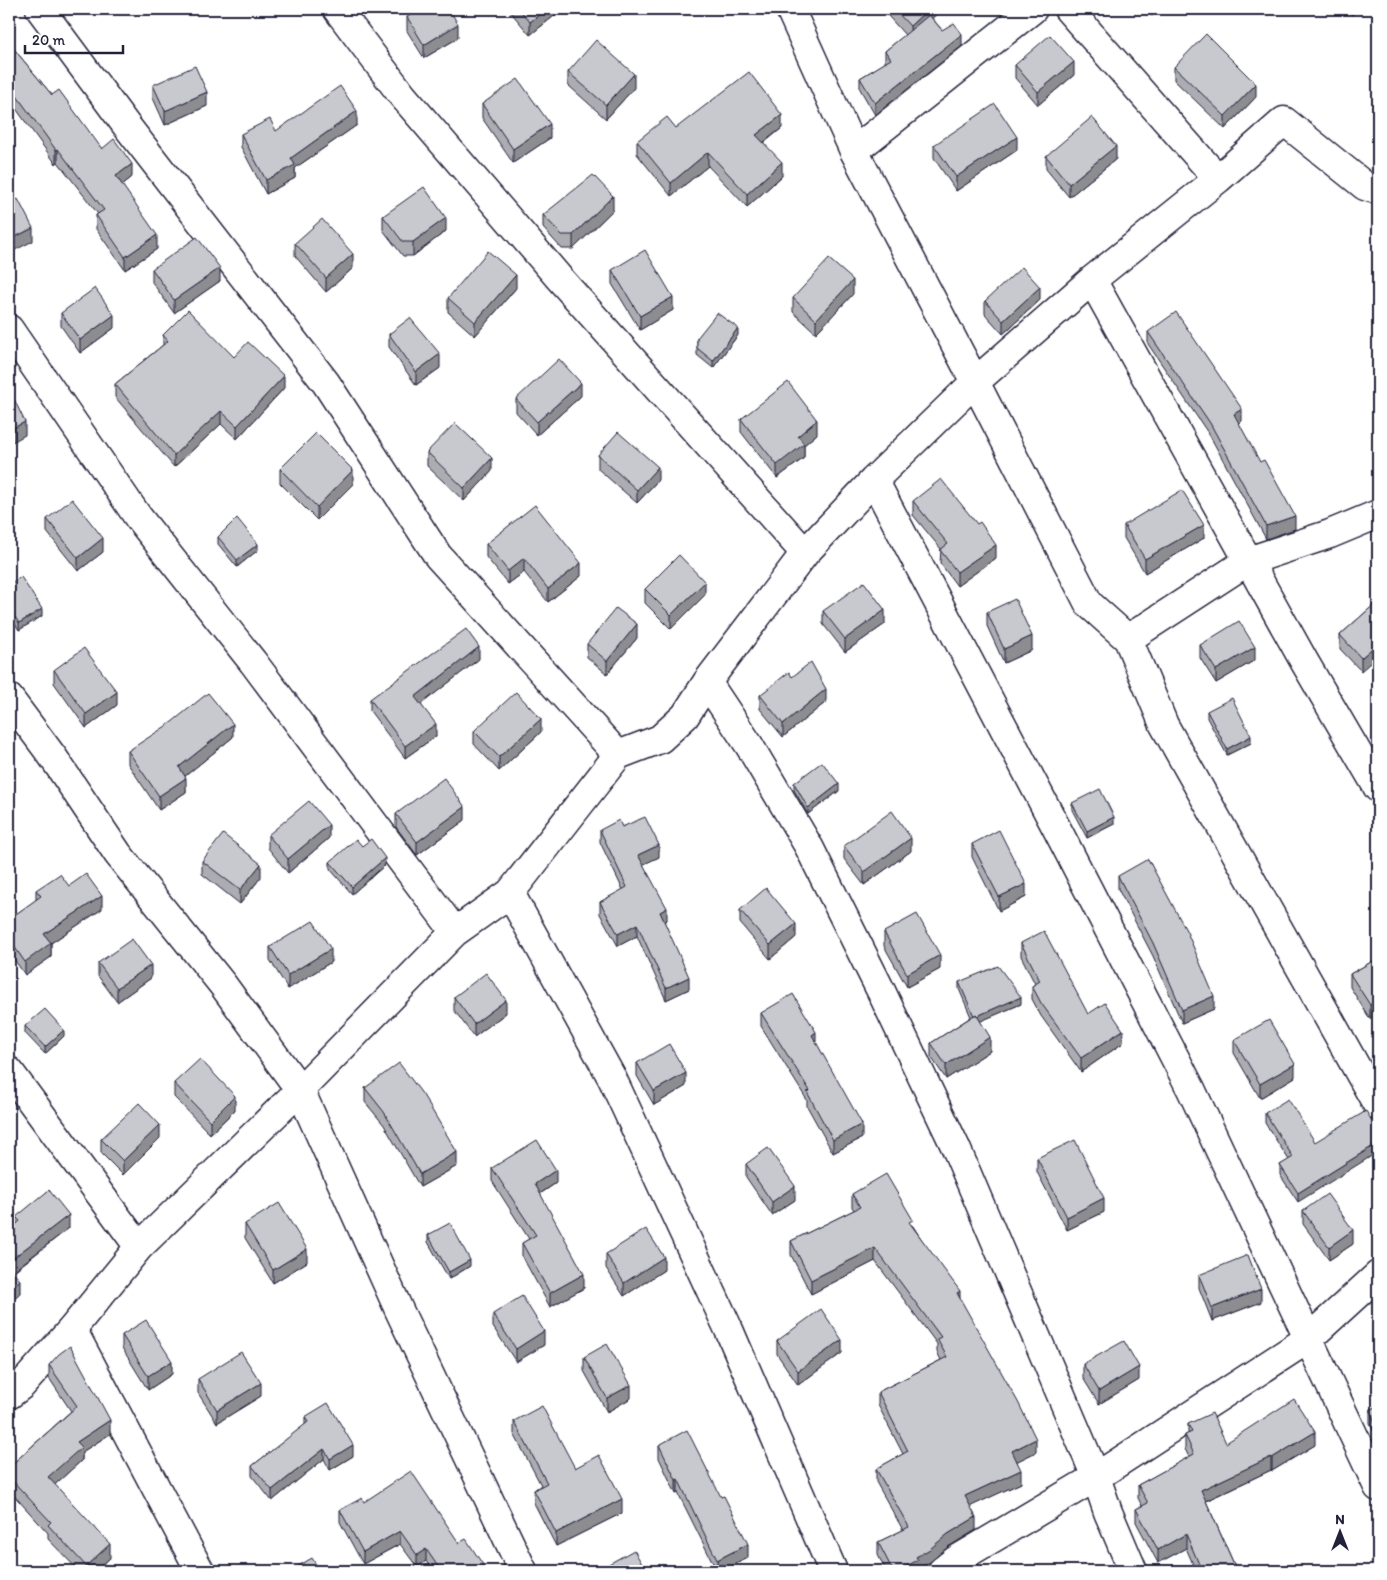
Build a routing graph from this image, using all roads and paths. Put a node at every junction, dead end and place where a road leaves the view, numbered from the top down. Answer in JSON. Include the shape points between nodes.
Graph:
{"nodes":[{"id":1,"x":40,"y":9,"type":"edge"},
{"id":2,"x":337,"y":9,"type":"edge"},
{"id":3,"x":790,"y":9,"type":"edge"},
{"id":4,"x":1033,"y":9,"type":"edge"},
{"id":5,"x":1068,"y":9,"type":"edge"},
{"id":6,"x":854,"y":151,"type":"junction"},
{"id":7,"x":1218,"y":179,"type":"junction"},
{"id":8,"x":1378,"y":190,"type":"edge"},
{"id":9,"x":1092,"y":280,"type":"junction"},
{"id":10,"x":9,"y":329,"type":"edge"},
{"id":11,"x":975,"y":382,"type":"junction"},
{"id":12,"x":874,"y":480,"type":"junction"},
{"id":13,"x":1378,"y":514,"type":"edge"},
{"id":14,"x":806,"y":553,"type":"junction"},
{"id":15,"x":1248,"y":561,"type":"junction"},
{"id":16,"x":1128,"y":639,"type":"junction"},
{"id":17,"x":707,"y":682,"type":"junction"},
{"id":18,"x":9,"y":698,"type":"edge"},
{"id":19,"x":618,"y":755,"type":"junction"},
{"id":20,"x":1378,"y":788,"type":"edge"},
{"id":21,"x":510,"y":893,"type":"junction"},
{"id":22,"x":455,"y":932,"type":"junction"},
{"id":23,"x":9,"y":1071,"type":"edge"},
{"id":24,"x":300,"y":1090,"type":"junction"},
{"id":25,"x":1378,"y":1106,"type":"edge"},
{"id":26,"x":139,"y":1247,"type":"junction"},
{"id":27,"x":1378,"y":1276,"type":"edge"},
{"id":28,"x":72,"y":1329,"type":"junction"},
{"id":29,"x":1308,"y":1339,"type":"junction"},
{"id":30,"x":9,"y":1395,"type":"edge"},
{"id":31,"x":1096,"y":1477,"type":"junction"},
{"id":32,"x":1378,"y":1487,"type":"edge"},
{"id":33,"x":200,"y":1571,"type":"edge"},
{"id":34,"x":523,"y":1571,"type":"edge"},
{"id":35,"x":833,"y":1571,"type":"edge"},
{"id":36,"x":942,"y":1571,"type":"edge"},
{"id":37,"x":1133,"y":1571,"type":"edge"}],
"edges":[{"from":1,"to":19,"type":"street","via":[[326,383],[438,556]]},
{"from":2,"to":14,"type":"street","via":[[402,95],[560,279]]},
{"from":3,"to":6,"type":"street"},
{"from":4,"to":6,"type":"street"},
{"from":5,"to":7,"type":"street"},
{"from":6,"to":11,"type":"street"},
{"from":7,"to":8,"type":"street","via":[[1284,121],[1365,186]]},
{"from":7,"to":9,"type":"street"},
{"from":9,"to":11,"type":"street"},
{"from":9,"to":15,"type":"street"},
{"from":10,"to":22,"type":"street","via":[[138,517],[253,662]]},
{"from":11,"to":12,"type":"street"},
{"from":11,"to":16,"type":"street","via":[[1089,604]]},
{"from":12,"to":14,"type":"street"},
{"from":12,"to":29,"type":"street","via":[[1191,1089]]},
{"from":13,"to":15,"type":"street"},
{"from":14,"to":17,"type":"street"},
{"from":15,"to":16,"type":"street"},
{"from":15,"to":20,"type":"street"},
{"from":16,"to":25,"type":"street","via":[[1164,725]]},
{"from":17,"to":19,"type":"street","via":[[685,716],[660,739]]},
{"from":17,"to":31,"type":"street","via":[[749,745],[809,847],[882,992],[956,1148]]},
{"from":18,"to":24,"type":"street","via":[[118,854],[223,985]]},
{"from":19,"to":21,"type":"street"},
{"from":21,"to":22,"type":"street"},
{"from":21,"to":35,"type":"street","via":[[612,1078],[729,1330]]},
{"from":22,"to":24,"type":"street"},
{"from":23,"to":26,"type":"street"},
{"from":24,"to":26,"type":"street"},
{"from":24,"to":34,"type":"street","via":[[399,1310]]},
{"from":26,"to":28,"type":"street"},
{"from":27,"to":29,"type":"street"},
{"from":28,"to":30,"type":"street"},
{"from":28,"to":33,"type":"street"},
{"from":29,"to":31,"type":"street"},
{"from":29,"to":32,"type":"street"},
{"from":31,"to":36,"type":"street"},
{"from":31,"to":37,"type":"street"}]}
